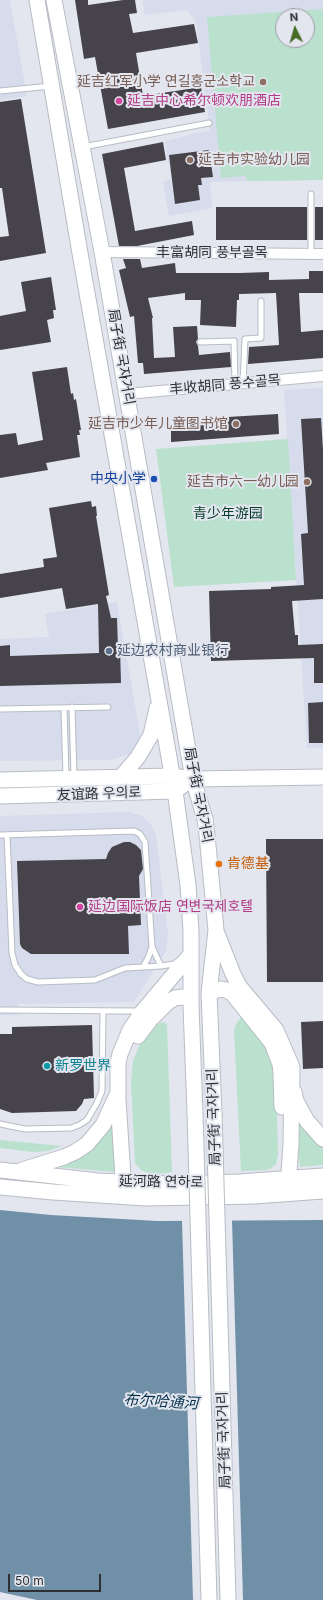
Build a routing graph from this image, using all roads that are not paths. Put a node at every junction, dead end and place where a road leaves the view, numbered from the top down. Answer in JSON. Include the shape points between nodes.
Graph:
{"nodes":[{"id":1,"x":37,"y":0,"type":"edge"},
{"id":2,"x":54,"y":0,"type":"edge"},
{"id":3,"x":52,"y":86,"type":"junction"},
{"id":4,"x":0,"y":92,"type":"edge"},
{"id":5,"x":209,"y":123,"type":"dead end"},
{"id":6,"x":82,"y":148,"type":"junction"},
{"id":7,"x":311,"y":194,"type":"dead end"},
{"id":8,"x":102,"y":252,"type":"junction"},
{"id":9,"x":311,"y":254,"type":"junction"},
{"id":10,"x":323,"y":254,"type":"edge"},
{"id":11,"x":261,"y":301,"type":"dead end"},
{"id":12,"x":200,"y":342,"type":"dead end"},
{"id":13,"x":323,"y":376,"type":"edge"},
{"id":14,"x":239,"y":384,"type":"junction"},
{"id":15,"x":127,"y":394,"type":"junction"},
{"id":16,"x":159,"y":697,"type":"junction"},
{"id":17,"x":72,"y":707,"type":"junction"},
{"id":18,"x":108,"y":707,"type":"dead end"},
{"id":19,"x":0,"y":708,"type":"edge"},
{"id":20,"x":64,"y":708,"type":"junction"},
{"id":21,"x":172,"y":776,"type":"junction"},
{"id":22,"x":121,"y":777,"type":"junction"},
{"id":23,"x":323,"y":777,"type":"edge"},
{"id":24,"x":70,"y":778,"type":"junction"},
{"id":25,"x":193,"y":779,"type":"junction"},
{"id":26,"x":0,"y":780,"type":"edge"},
{"id":27,"x":175,"y":791,"type":"junction"},
{"id":28,"x":0,"y":796,"type":"edge"},
{"id":29,"x":0,"y":835,"type":"edge"},
{"id":30,"x":7,"y":835,"type":"junction"},
{"id":31,"x":216,"y":930,"type":"junction"},
{"id":32,"x":152,"y":947,"type":"junction"},
{"id":33,"x":191,"y":954,"type":"junction"},
{"id":34,"x":161,"y":966,"type":"junction"},
{"id":35,"x":142,"y":967,"type":"junction"},
{"id":36,"x":209,"y":993,"type":"junction"},
{"id":37,"x":191,"y":996,"type":"junction"},
{"id":38,"x":0,"y":1010,"type":"edge"},
{"id":39,"x":103,"y":1011,"type":"junction"},
{"id":40,"x":143,"y":1011,"type":"junction"},
{"id":41,"x":292,"y":1084,"type":"junction"},
{"id":42,"x":119,"y":1090,"type":"junction"},
{"id":43,"x":0,"y":1124,"type":"edge"},
{"id":44,"x":323,"y":1138,"type":"edge"},
{"id":45,"x":0,"y":1170,"type":"edge"},
{"id":46,"x":16,"y":1172,"type":"junction"},
{"id":47,"x":323,"y":1176,"type":"edge"},
{"id":48,"x":285,"y":1179,"type":"junction"},
{"id":49,"x":0,"y":1187,"type":"edge"},
{"id":50,"x":127,"y":1190,"type":"junction"},
{"id":51,"x":323,"y":1191,"type":"edge"},
{"id":52,"x":284,"y":1194,"type":"junction"},
{"id":53,"x":209,"y":1600,"type":"edge"},
{"id":54,"x":228,"y":1600,"type":"edge"}],
"edges":[{"from":1,"to":3,"type":"main road","name":"局子街 국자거리"},
{"from":2,"to":6,"type":"main road","name":"局子街 국자거리"},
{"from":3,"to":4,"type":"lane"},
{"from":3,"to":16,"type":"main road","name":"局子街 국자거리"},
{"from":5,"to":6,"type":"lane"},
{"from":6,"to":8,"type":"main road","name":"局子街 국자거리"},
{"from":7,"to":9,"type":"lane"},
{"from":8,"to":9,"type":"street","name":"丰富胡同 풍부골목"},
{"from":8,"to":15,"type":"main road","name":"局子街 국자거리"},
{"from":9,"to":10,"type":"street","name":"丰富胡同 풍부골목"},
{"from":11,"to":14,"type":"lane","via":[[261,338],[245,339]]},
{"from":12,"to":14,"type":"lane","via":[[234,341]]},
{"from":13,"to":14,"type":"street","name":"丰收胡同 풍수골목"},
{"from":14,"to":15,"type":"street","name":"丰收胡同 풍수골목"},
{"from":15,"to":25,"type":"main road","name":"局子街 국자거리"},
{"from":16,"to":21,"type":"main road","name":"局子街 국자거리"},
{"from":16,"to":22,"type":"main road","via":[[151,735],[138,757]]},
{"from":17,"to":18,"type":"lane"},
{"from":17,"to":20,"type":"lane"},
{"from":17,"to":24,"type":"lane"},
{"from":19,"to":20,"type":"lane"},
{"from":20,"to":24,"type":"lane"},
{"from":21,"to":22,"type":"main road","name":"友谊路 우의로"},
{"from":21,"to":25,"type":"main road","name":"友谊路 우의로"},
{"from":21,"to":27,"type":"main road","name":"局子街 국자거리"},
{"from":22,"to":24,"type":"main road","name":"友谊路 우의로"},
{"from":23,"to":25,"type":"main road","name":"友谊路 우의로"},
{"from":24,"to":26,"type":"main road","name":"友谊路 우의로"},
{"from":25,"to":27,"type":"main road"},
{"from":25,"to":31,"type":"main road","name":"局子街 국자거리","via":[[205,819]]},
{"from":27,"to":28,"type":"main road","name":"友谊路 우의로"},
{"from":27,"to":33,"type":"main road","name":"局子街 국자거리","via":[[188,885]]},
{"from":29,"to":30,"type":"lane"},
{"from":30,"to":32,"type":"lane","via":[[134,831],[140,834],[145,842]]},
{"from":30,"to":35,"type":"lane","via":[[12,953],[21,974],[38,982],[95,980],[125,968]]},
{"from":31,"to":36,"type":"main road","name":"局子街 국자거리"},
{"from":31,"to":41,"type":"main road","via":[[239,986],[271,1023],[280,1039],[292,1067]]},
{"from":32,"to":34,"type":"lane"},
{"from":32,"to":35,"type":"lane"},
{"from":33,"to":34,"type":"lane","via":[[174,964]]},
{"from":33,"to":37,"type":"main road","name":"局子街 국자거리"},
{"from":33,"to":40,"type":"main road"},
{"from":34,"to":35,"type":"lane"},
{"from":36,"to":48,"type":"main road","via":[[220,989],[232,994],[272,1043],[281,1073]]},
{"from":36,"to":54,"type":"main road","name":"局子街 국자거리","bridge":true},
{"from":37,"to":50,"type":"main road","via":[[175,998],[166,1004],[140,1032],[127,1063]]},
{"from":37,"to":53,"type":"main road","name":"局子街 국자거리","bridge":true},
{"from":38,"to":39,"type":"lane"},
{"from":39,"to":40,"type":"lane"},
{"from":39,"to":43,"type":"lane","via":[[102,1090],[87,1120],[71,1128],[25,1128]]},
{"from":40,"to":42,"type":"main road","via":[[130,1030],[120,1054]]},
{"from":41,"to":44,"type":"main road","via":[[301,1111]]},
{"from":41,"to":48,"type":"main road"},
{"from":42,"to":46,"type":"main road","via":[[103,1125],[87,1144],[64,1157]]},
{"from":42,"to":50,"type":"main road"},
{"from":45,"to":46,"type":"main road","name":"延河路 연하로"},
{"from":46,"to":50,"type":"main road","name":"延河路 연하로"},
{"from":47,"to":48,"type":"main road","name":"延河路 연하로"},
{"from":48,"to":50,"type":"main road","name":"延河路 연하로","via":[[170,1184]]},
{"from":48,"to":52,"type":"main road"},
{"from":49,"to":50,"type":"main road","name":"延河路 연하로"},
{"from":50,"to":52,"type":"main road","name":"延河路 연하로"},
{"from":51,"to":52,"type":"main road","name":"延河路 연하로"}]}
